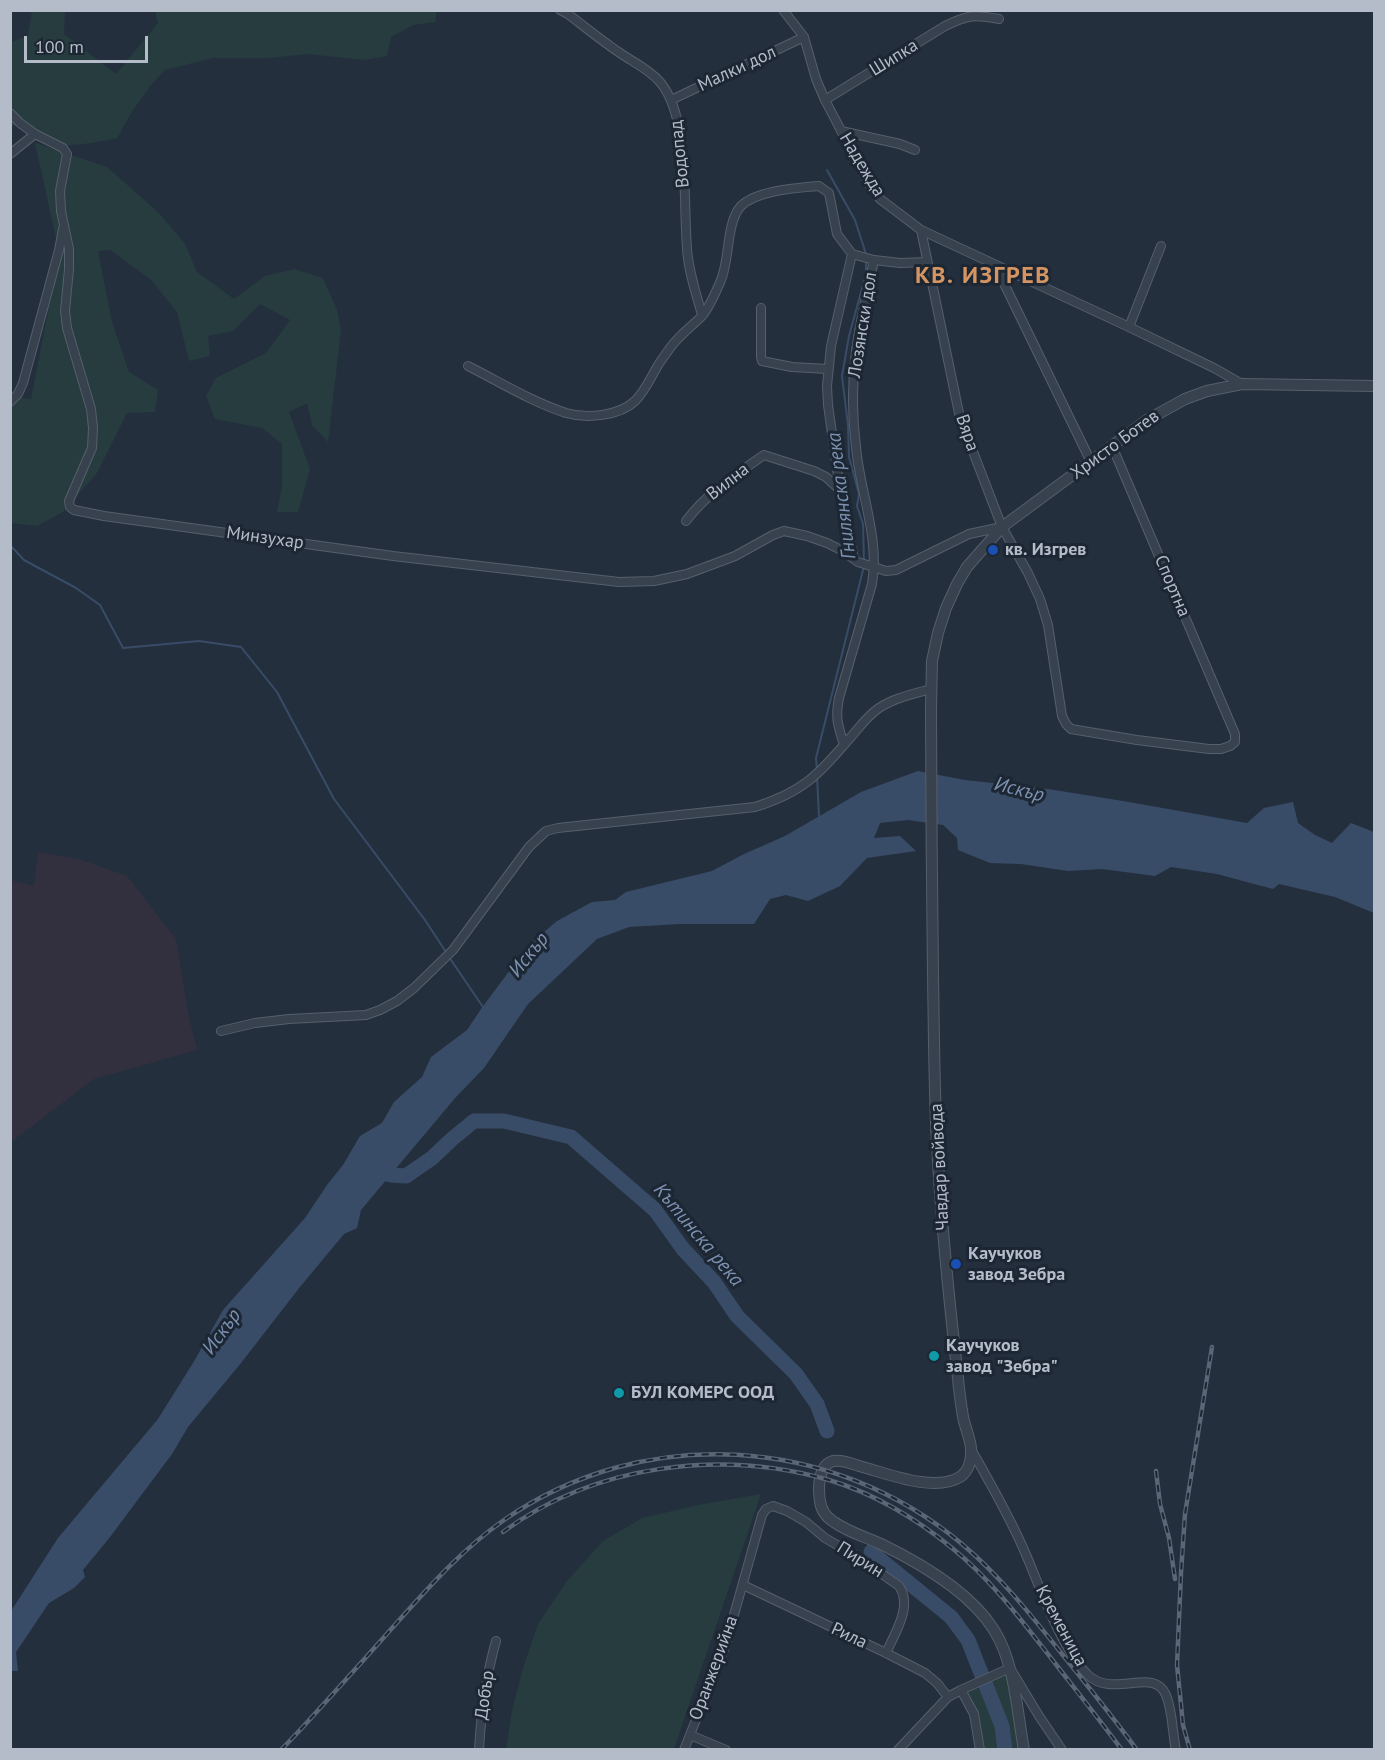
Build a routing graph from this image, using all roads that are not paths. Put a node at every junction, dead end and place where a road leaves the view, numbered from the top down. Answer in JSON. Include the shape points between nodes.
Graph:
{"nodes":[{"id":1,"x":560,"y":10,"type":"edge"},
{"id":2,"x":783,"y":10,"type":"edge"},
{"id":3,"x":999,"y":19,"type":"dead end"},
{"id":4,"x":804,"y":38,"type":"junction"},
{"id":5,"x":671,"y":100,"type":"junction"},
{"id":6,"x":825,"y":100,"type":"junction"},
{"id":7,"x":10,"y":112,"type":"edge"},
{"id":8,"x":841,"y":131,"type":"junction"},
{"id":9,"x":35,"y":134,"type":"junction"},
{"id":10,"x":915,"y":150,"type":"dead end"},
{"id":11,"x":10,"y":154,"type":"edge"},
{"id":12,"x":63,"y":224,"type":"junction"},
{"id":13,"x":921,"y":230,"type":"junction"},
{"id":14,"x":1161,"y":246,"type":"dead end"},
{"id":15,"x":855,"y":256,"type":"junction"},
{"id":16,"x":872,"y":260,"type":"junction"},
{"id":17,"x":927,"y":262,"type":"junction"},
{"id":18,"x":995,"y":265,"type":"junction"},
{"id":19,"x":761,"y":308,"type":"dead end"},
{"id":20,"x":702,"y":315,"type":"junction"},
{"id":21,"x":1129,"y":327,"type":"junction"},
{"id":22,"x":468,"y":366,"type":"dead end"},
{"id":23,"x":828,"y":369,"type":"junction"},
{"id":24,"x":1242,"y":384,"type":"junction"},
{"id":25,"x":1374,"y":386,"type":"edge"},
{"id":26,"x":10,"y":402,"type":"edge"},
{"id":27,"x":1112,"y":446,"type":"junction"},
{"id":28,"x":1091,"y":462,"type":"junction"},
{"id":29,"x":840,"y":490,"type":"junction"},
{"id":30,"x":686,"y":521,"type":"dead end"},
{"id":31,"x":1002,"y":527,"type":"junction"},
{"id":32,"x":856,"y":561,"type":"junction"},
{"id":33,"x":873,"y":567,"type":"junction"},
{"id":34,"x":931,"y":689,"type":"junction"},
{"id":35,"x":1232,"y":726,"type":"joint"},
{"id":36,"x":844,"y":745,"type":"junction"},
{"id":37,"x":222,"y":1031,"type":"dead end"},
{"id":38,"x":971,"y":1450,"type":"junction"},
{"id":39,"x":762,"y":1515,"type":"joint"},
{"id":40,"x":742,"y":1585,"type":"junction"},
{"id":41,"x":496,"y":1641,"type":"dead end"},
{"id":42,"x":886,"y":1653,"type":"junction"},
{"id":43,"x":1010,"y":1668,"type":"junction"},
{"id":44,"x":961,"y":1690,"type":"junction"},
{"id":45,"x":948,"y":1697,"type":"junction"},
{"id":46,"x":690,"y":1735,"type":"junction"},
{"id":47,"x":480,"y":1749,"type":"edge"},
{"id":48,"x":684,"y":1749,"type":"edge"},
{"id":49,"x":726,"y":1749,"type":"edge"},
{"id":50,"x":898,"y":1749,"type":"edge"},
{"id":51,"x":980,"y":1749,"type":"edge"},
{"id":52,"x":1024,"y":1749,"type":"edge"},
{"id":53,"x":1062,"y":1749,"type":"edge"},
{"id":54,"x":1176,"y":1749,"type":"edge"}],
"edges":[{"from":1,"to":5,"type":"street","name":"Водопад","via":[[660,82]]},
{"from":2,"to":4,"type":"street","name":"Надежда"},
{"from":3,"to":6,"type":"street","name":"Шипка","via":[[964,16]]},
{"from":4,"to":5,"type":"street","name":"Малки дол"},
{"from":4,"to":6,"type":"street","name":"Надежда"},
{"from":5,"to":20,"type":"street","name":"Водопад","via":[[681,134],[687,250]]},
{"from":6,"to":8,"type":"street","name":"Надежда"},
{"from":7,"to":9,"type":"street"},
{"from":8,"to":10,"type":"street"},
{"from":8,"to":13,"type":"street","name":"Надежда","via":[[880,199]]},
{"from":9,"to":11,"type":"street"},
{"from":9,"to":12,"type":"street","name":"Минзухар","via":[[67,154],[60,191]]},
{"from":12,"to":26,"type":"street","via":[[23,383]]},
{"from":12,"to":32,"type":"street","name":"Минзухар","via":[[69,249],[67,328],[93,428],[92,448],[69,501],[74,510],[393,556],[619,582],[654,581],[687,574],[784,531],[827,543]]},
{"from":13,"to":17,"type":"street","name":"Вяра"},
{"from":13,"to":18,"type":"street","name":"Надежда"},
{"from":14,"to":21,"type":"street"},
{"from":15,"to":16,"type":"street"},
{"from":15,"to":20,"type":"street","name":"Лозянски дол","via":[[837,234],[829,193],[819,186],[757,196],[741,206],[732,224],[724,273]]},
{"from":15,"to":23,"type":"street","name":"Лозянски дол"},
{"from":16,"to":17,"type":"street","name":"Лозянски дол"},
{"from":16,"to":33,"type":"street","name":"Лозянски дол","via":[[856,348],[853,405],[856,449],[872,532]]},
{"from":17,"to":31,"type":"street","name":"Вяра","via":[[960,417]]},
{"from":18,"to":21,"type":"street","name":"Надежда"},
{"from":18,"to":28,"type":"street"},
{"from":19,"to":23,"type":"street","name":"Лозянски дол","via":[[762,361]]},
{"from":20,"to":22,"type":"street","name":"Лозянски дол","via":[[674,342],[633,403],[615,412],[568,414]]},
{"from":21,"to":24,"type":"street","name":"Надежда"},
{"from":23,"to":29,"type":"street","name":"Лозянски дол","via":[[828,405]]},
{"from":24,"to":25,"type":"street","name":"Христо Ботев"},
{"from":24,"to":27,"type":"street","name":"Христо Ботев","via":[[1185,399]]},
{"from":27,"to":28,"type":"street","name":"Христо Ботев"},
{"from":27,"to":35,"type":"street","name":"Спортна"},
{"from":28,"to":31,"type":"street","name":"Христо Ботев"},
{"from":29,"to":30,"type":"street","name":"Вилна","via":[[814,471],[764,455],[709,494]]},
{"from":29,"to":32,"type":"street","name":"Лозянски дол"},
{"from":31,"to":33,"type":"street","name":"Христо Ботев","via":[[969,534],[896,570]]},
{"from":31,"to":34,"type":"street","via":[[967,567],[946,608],[932,660]]},
{"from":31,"to":35,"type":"street","name":"Вяра","via":[[1040,599],[1048,625],[1062,716],[1071,729],[1221,749],[1235,742]]},
{"from":32,"to":33,"type":"street","name":"Минзухар"},
{"from":33,"to":36,"type":"street","name":"Лозянски дол","via":[[872,584],[836,715]]},
{"from":34,"to":36,"type":"street","via":[[877,709]]},
{"from":34,"to":38,"type":"street","name":"Чавдар войвода","via":[[935,1086],[941,1204],[958,1378]]},
{"from":36,"to":37,"type":"street","via":[[815,777],[766,804],[546,831],[529,847],[453,950],[414,988],[380,1010],[366,1015],[255,1023]]},
{"from":38,"to":43,"type":"street","via":[[964,1474],[941,1483],[833,1461],[820,1479],[819,1499],[822,1509],[836,1524],[921,1566],[964,1597],[995,1631]]},
{"from":38,"to":54,"type":"street","name":"Кременица","via":[[1078,1662],[1099,1682],[1145,1682],[1162,1688],[1169,1705]]},
{"from":39,"to":40,"type":"street","name":"Оранжерийна"},
{"from":39,"to":42,"type":"street","name":"Пирин","via":[[773,1506],[787,1510],[899,1586],[904,1593],[904,1608]]},
{"from":40,"to":42,"type":"street","name":"Рила"},
{"from":40,"to":46,"type":"street","name":"Оранжерийна","via":[[725,1647]]},
{"from":41,"to":47,"type":"street","name":"Добър","via":[[489,1666]]},
{"from":42,"to":45,"type":"street","name":"Рила","via":[[925,1673]]},
{"from":43,"to":44,"type":"street"},
{"from":43,"to":52,"type":"street"},
{"from":43,"to":53,"type":"street"},
{"from":44,"to":45,"type":"street"},
{"from":44,"to":51,"type":"street","via":[[974,1714]]},
{"from":45,"to":50,"type":"street"},
{"from":46,"to":48,"type":"street","name":"Оранжерийна"},
{"from":46,"to":49,"type":"street"}]}
